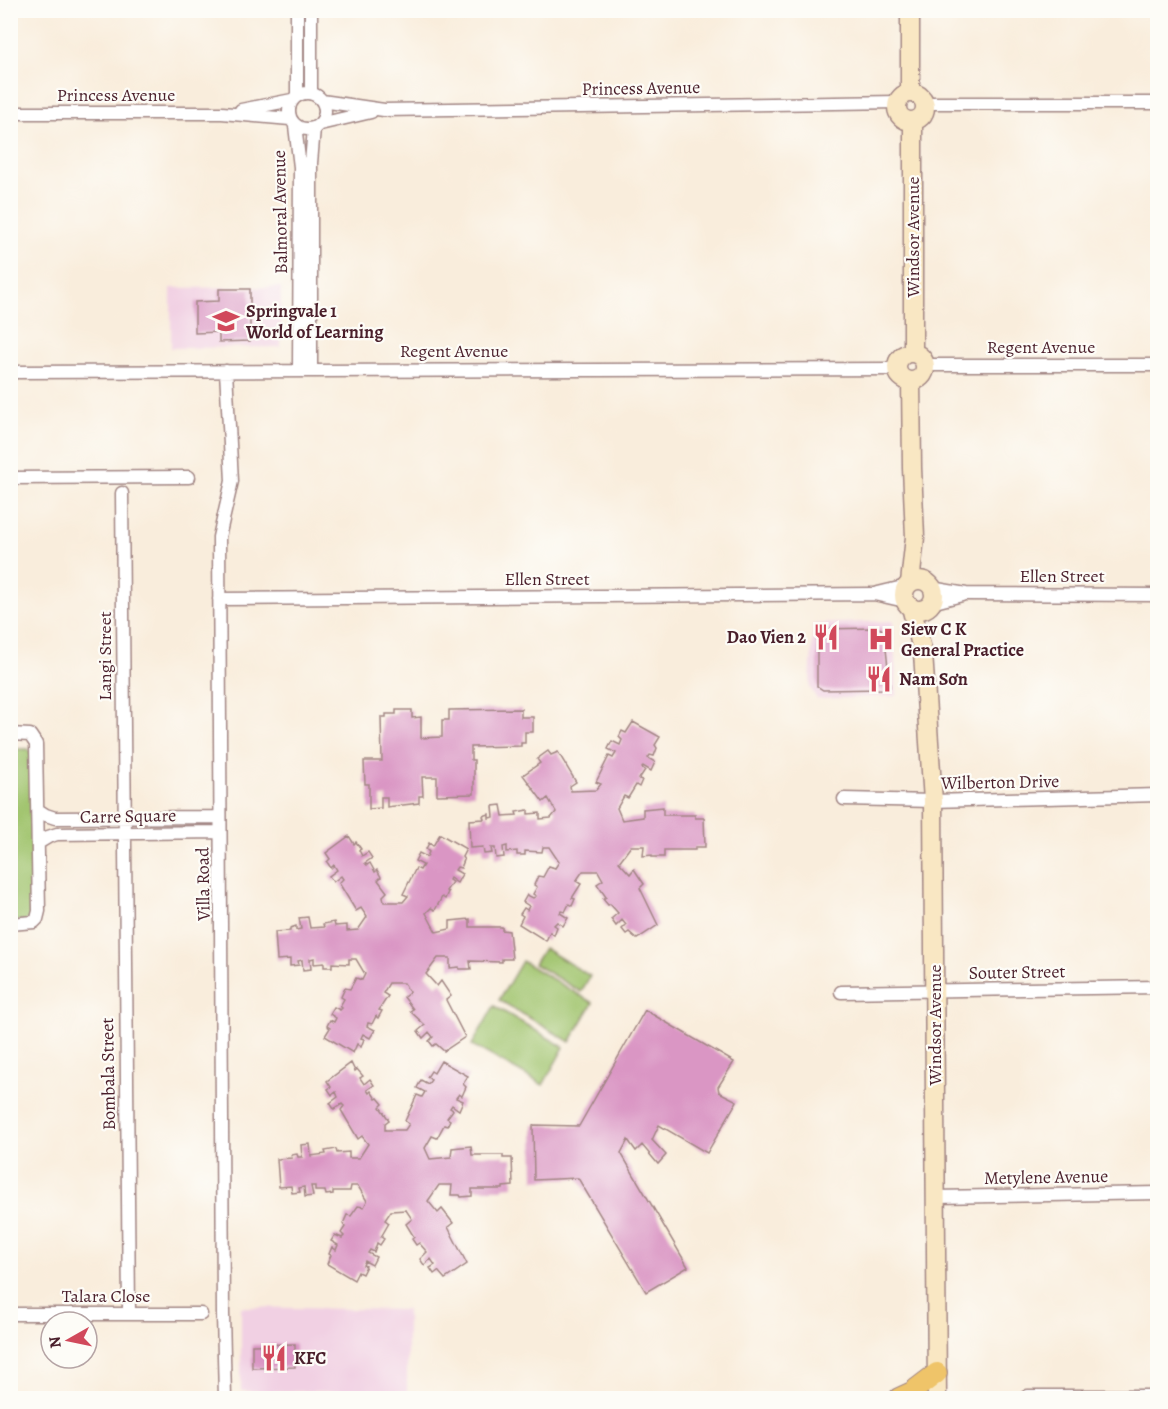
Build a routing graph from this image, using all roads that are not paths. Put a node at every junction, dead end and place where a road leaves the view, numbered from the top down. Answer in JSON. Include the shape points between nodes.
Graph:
{"nodes":[{"id":1,"x":297,"y":10,"type":"edge"},
{"id":2,"x":311,"y":10,"type":"edge"},
{"id":3,"x":910,"y":10,"type":"edge"},
{"id":4,"x":317,"y":97,"type":"junction"},
{"id":5,"x":294,"y":98,"type":"junction"},
{"id":6,"x":911,"y":99,"type":"junction"},
{"id":7,"x":1158,"y":103,"type":"edge"},
{"id":8,"x":384,"y":110,"type":"junction"},
{"id":9,"x":10,"y":113,"type":"edge"},
{"id":10,"x":222,"y":113,"type":"junction"},
{"id":11,"x":292,"y":122,"type":"junction"},
{"id":12,"x":317,"y":126,"type":"junction"},
{"id":13,"x":919,"y":359,"type":"junction"},
{"id":14,"x":1158,"y":365,"type":"edge"},
{"id":15,"x":305,"y":370,"type":"junction"},
{"id":16,"x":226,"y":371,"type":"junction"},
{"id":17,"x":10,"y":372,"type":"edge"},
{"id":18,"x":904,"y":375,"type":"junction"},
{"id":19,"x":189,"y":477,"type":"dead end"},
{"id":20,"x":10,"y":478,"type":"edge"},
{"id":21,"x":122,"y":493,"type":"dead end"},
{"id":22,"x":919,"y":595,"type":"junction"},
{"id":23,"x":1158,"y":595,"type":"edge"},
{"id":24,"x":219,"y":599,"type":"junction"},
{"id":25,"x":10,"y":734,"type":"edge"},
{"id":26,"x":1158,"y":795,"type":"edge"},
{"id":27,"x":844,"y":799,"type":"dead end"},
{"id":28,"x":933,"y":801,"type":"junction"},
{"id":29,"x":38,"y":810,"type":"junction"},
{"id":30,"x":220,"y":817,"type":"junction"},
{"id":31,"x":123,"y":818,"type":"junction"},
{"id":32,"x":220,"y":832,"type":"junction"},
{"id":33,"x":124,"y":834,"type":"junction"},
{"id":34,"x":38,"y":843,"type":"junction"},
{"id":35,"x":10,"y":924,"type":"edge"},
{"id":36,"x":1158,"y":987,"type":"edge"},
{"id":37,"x":934,"y":991,"type":"junction"},
{"id":38,"x":841,"y":992,"type":"dead end"},
{"id":39,"x":1158,"y":1193,"type":"edge"},
{"id":40,"x":935,"y":1197,"type":"junction"},
{"id":41,"x":10,"y":1314,"type":"edge"},
{"id":42,"x":129,"y":1314,"type":"junction"},
{"id":43,"x":201,"y":1314,"type":"dead end"},
{"id":44,"x":937,"y":1372,"type":"junction"},
{"id":45,"x":1158,"y":1396,"type":"edge"},
{"id":46,"x":225,"y":1398,"type":"edge"},
{"id":47,"x":899,"y":1398,"type":"edge"},
{"id":48,"x":937,"y":1398,"type":"edge"},
{"id":49,"x":1025,"y":1398,"type":"edge"}],
"edges":[{"from":1,"to":5,"type":"street"},
{"from":2,"to":4,"type":"street"},
{"from":3,"to":6,"type":"street"},
{"from":4,"to":5,"type":"street"},
{"from":4,"to":8,"type":"street","name":"Princess Avenue"},
{"from":4,"to":12,"type":"street","via":[[325,113]]},
{"from":5,"to":10,"type":"street","name":"Princess Avenue"},
{"from":5,"to":11,"type":"street","via":[[288,109]]},
{"from":6,"to":7,"type":"street","name":"Princess Avenue"},
{"from":6,"to":8,"type":"street","name":"Princess Avenue"},
{"from":6,"to":13,"type":"street","name":"Windsor Avenue","via":[[897,107],[900,116],[913,121]]},
{"from":8,"to":12,"type":"street","name":"Princess Avenue"},
{"from":9,"to":10,"type":"street","name":"Princess Avenue"},
{"from":10,"to":11,"type":"street","name":"Princess Avenue"},
{"from":11,"to":12,"type":"street","via":[[304,130]]},
{"from":11,"to":15,"type":"street","name":"Balmoral Avenue","via":[[300,167]]},
{"from":12,"to":15,"type":"street","name":"Balmoral Avenue","via":[[311,163]]},
{"from":13,"to":14,"type":"street","name":"Regent Avenue"},
{"from":13,"to":18,"type":"street","via":[[903,355],[899,360]]},
{"from":15,"to":16,"type":"street","name":"Regent Avenue"},
{"from":15,"to":18,"type":"street","name":"Regent Avenue"},
{"from":16,"to":17,"type":"street","name":"Regent Avenue"},
{"from":16,"to":24,"type":"street","name":"Villa Road","via":[[232,481],[219,537]]},
{"from":18,"to":22,"type":"street","name":"Windsor Avenue"},
{"from":19,"to":20,"type":"street"},
{"from":21,"to":31,"type":"street","name":"Langi Street"},
{"from":22,"to":23,"type":"street","name":"Ellen Street"},
{"from":22,"to":24,"type":"street","name":"Ellen Street"},
{"from":22,"to":28,"type":"street","name":"Windsor Avenue"},
{"from":24,"to":30,"type":"street","name":"Villa Road"},
{"from":25,"to":29,"type":"street","via":[[30,735],[35,740]]},
{"from":26,"to":28,"type":"street","name":"Wilberton Drive"},
{"from":27,"to":28,"type":"street","name":"Wilberton Drive"},
{"from":28,"to":37,"type":"street","name":"Windsor Avenue"},
{"from":29,"to":31,"type":"street","name":"Carre Square","via":[[55,818]]},
{"from":29,"to":34,"type":"street"},
{"from":30,"to":31,"type":"street","name":"Carre Square"},
{"from":30,"to":32,"type":"street","name":"Villa Road"},
{"from":31,"to":33,"type":"street","name":"Langi Street"},
{"from":32,"to":33,"type":"street","name":"Carre Square"},
{"from":32,"to":46,"type":"street","name":"Villa Road"},
{"from":33,"to":34,"type":"street","name":"Carre Square","via":[[57,834]]},
{"from":33,"to":42,"type":"street","name":"Bombala Street"},
{"from":34,"to":35,"type":"street","via":[[38,916],[31,924]]},
{"from":36,"to":37,"type":"street","name":"Souter Street"},
{"from":37,"to":38,"type":"street","name":"Souter Street"},
{"from":37,"to":40,"type":"street","name":"Windsor Avenue"},
{"from":39,"to":40,"type":"street","name":"Metylene Avenue"},
{"from":40,"to":44,"type":"street","name":"Windsor Avenue"},
{"from":41,"to":42,"type":"street","name":"Talara Close"},
{"from":42,"to":43,"type":"street","name":"Talara Close"},
{"from":44,"to":47,"type":"main road"},
{"from":44,"to":48,"type":"street","name":"Windsor Avenue"},
{"from":45,"to":49,"type":"street"}]}
